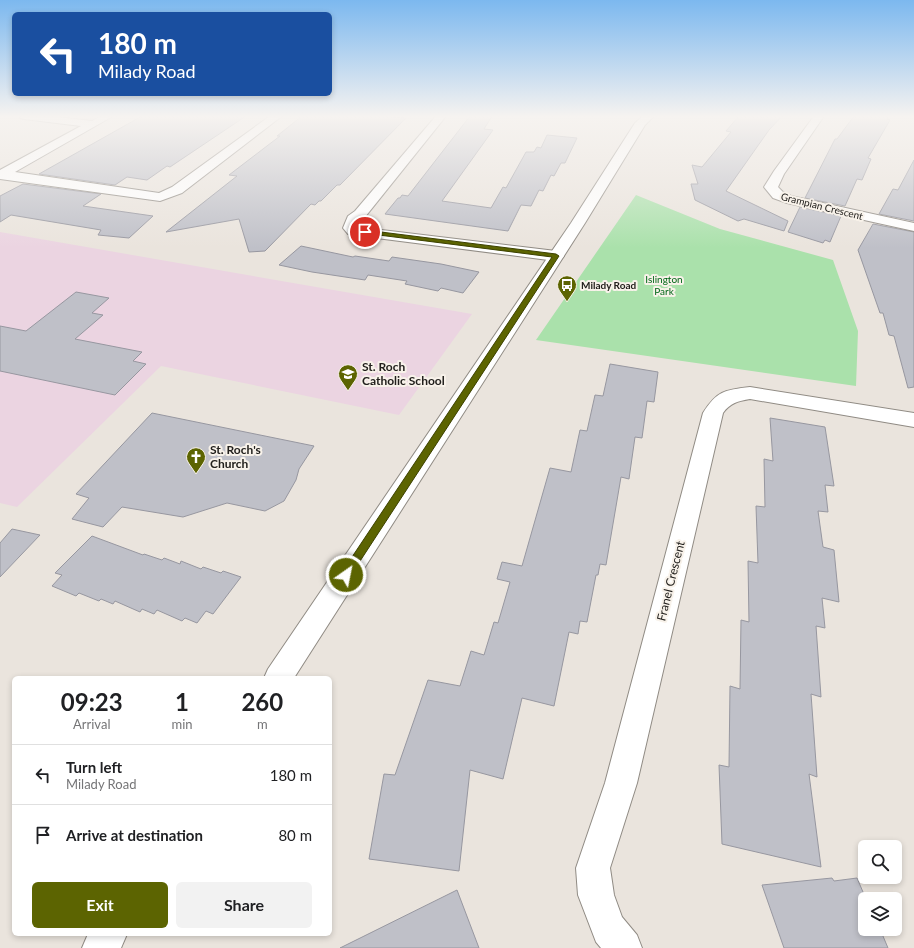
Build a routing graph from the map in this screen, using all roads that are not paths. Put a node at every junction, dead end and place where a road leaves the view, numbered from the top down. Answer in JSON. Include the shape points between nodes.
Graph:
{"nodes":[{"id":1,"x":27,"y":160,"type":"edge"},
{"id":2,"x":217,"y":160,"type":"edge"},
{"id":3,"x":404,"y":160,"type":"edge"},
{"id":4,"x":617,"y":160,"type":"edge"},
{"id":5,"x":788,"y":160,"type":"edge"},
{"id":6,"x":0,"y":175,"type":"edge"},
{"id":7,"x":914,"y":227,"type":"edge"},
{"id":8,"x":556,"y":256,"type":"junction"},
{"id":9,"x":914,"y":420,"type":"edge"},
{"id":10,"x":279,"y":676,"type":"edge"},
{"id":11,"x":108,"y":936,"type":"edge"},
{"id":12,"x":100,"y":948,"type":"edge"},
{"id":13,"x":624,"y":948,"type":"edge"}],
"edges":[{"from":1,"to":6,"type":"street"},
{"from":2,"to":6,"type":"street","via":[[177,190],[160,197]]},
{"from":3,"to":8,"type":"street","via":[[353,219],[350,228],[353,231]]},
{"from":4,"to":8,"type":"street"},
{"from":5,"to":7,"type":"street","name":"Grampian Crescent","via":[[771,187],[773,192],[787,199]]},
{"from":8,"to":10,"type":"street"},
{"from":9,"to":13,"type":"street","name":"Franel Crescent","via":[[750,393],[735,394],[721,400],[713,413],[621,783],[593,868],[596,895],[609,929]]},
{"from":11,"to":12,"type":"street"}]}
